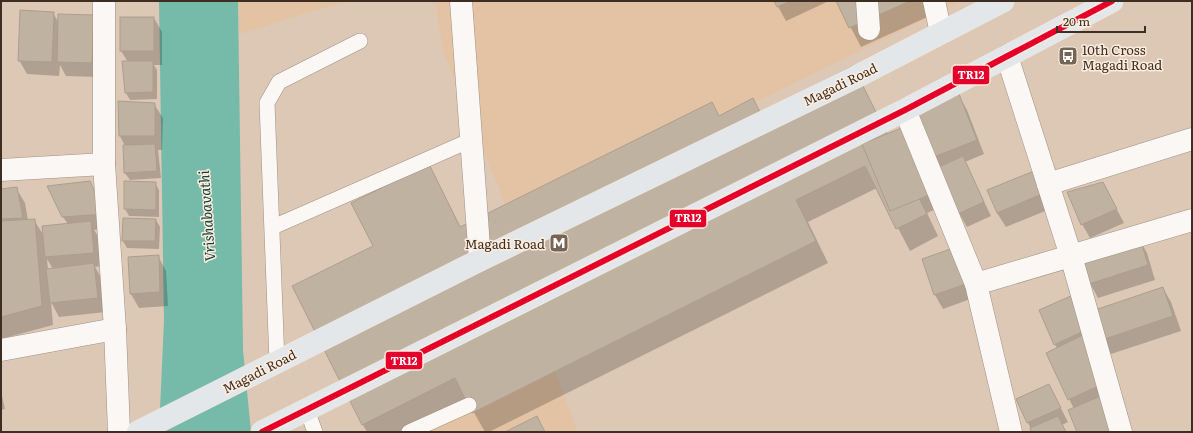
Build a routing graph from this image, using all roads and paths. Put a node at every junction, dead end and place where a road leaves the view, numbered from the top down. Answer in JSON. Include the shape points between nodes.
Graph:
{"nodes":[{"id":1,"x":104,"y":1,"type":"edge"},
{"id":2,"x":461,"y":1,"type":"edge"},
{"id":3,"x":867,"y":1,"type":"edge"},
{"id":4,"x":934,"y":1,"type":"edge"},
{"id":5,"x":1003,"y":1,"type":"edge"},
{"id":6,"x":1112,"y":1,"type":"edge"},
{"id":7,"x":869,"y":29,"type":"dead end"},
{"id":8,"x":940,"y":33,"type":"junction"},
{"id":9,"x":360,"y":41,"type":"dead end"},
{"id":10,"x":1007,"y":56,"type":"junction"},
{"id":11,"x":905,"y":110,"type":"junction"},
{"id":12,"x":1192,"y":139,"type":"edge"},
{"id":13,"x":471,"y":140,"type":"junction"},
{"id":14,"x":104,"y":164,"type":"junction"},
{"id":15,"x":1,"y":170,"type":"edge"},
{"id":16,"x":1048,"y":184,"type":"junction"},
{"id":17,"x":1192,"y":220,"type":"edge"},
{"id":18,"x":273,"y":227,"type":"junction"},
{"id":19,"x":1071,"y":256,"type":"junction"},
{"id":20,"x":480,"y":260,"type":"junction"},
{"id":21,"x":976,"y":284,"type":"junction"},
{"id":22,"x":115,"y":329,"type":"junction"},
{"id":23,"x":1,"y":350,"type":"edge"},
{"id":24,"x":277,"y":362,"type":"junction"},
{"id":25,"x":469,"y":404,"type":"dead end"},
{"id":26,"x":303,"y":412,"type":"junction"},
{"id":27,"x":144,"y":431,"type":"edge"},
{"id":28,"x":119,"y":432,"type":"edge"},
{"id":29,"x":262,"y":432,"type":"edge"},
{"id":30,"x":315,"y":432,"type":"edge"},
{"id":31,"x":409,"y":432,"type":"edge"},
{"id":32,"x":1012,"y":432,"type":"edge"},
{"id":33,"x":1121,"y":432,"type":"edge"}],
"edges":[{"from":1,"to":14,"type":"street"},
{"from":2,"to":13,"type":"street"},
{"from":3,"to":7,"type":"street"},
{"from":4,"to":8,"type":"street"},
{"from":5,"to":8,"type":"main road","name":"Magadi Road"},
{"from":6,"to":10,"type":"main road"},
{"from":8,"to":20,"type":"main road","name":"Magadi Road"},
{"from":9,"to":18,"type":"lane","via":[[279,82],[267,103]]},
{"from":10,"to":11,"type":"main road"},
{"from":10,"to":16,"type":"street"},
{"from":11,"to":21,"type":"street"},
{"from":11,"to":26,"type":"main road"},
{"from":12,"to":16,"type":"street"},
{"from":13,"to":18,"type":"lane"},
{"from":13,"to":20,"type":"street"},
{"from":14,"to":15,"type":"street"},
{"from":14,"to":22,"type":"street"},
{"from":16,"to":19,"type":"street"},
{"from":17,"to":19,"type":"street"},
{"from":18,"to":24,"type":"lane"},
{"from":19,"to":21,"type":"street"},
{"from":19,"to":33,"type":"street"},
{"from":20,"to":24,"type":"main road","name":"Magadi Road"},
{"from":21,"to":32,"type":"street"},
{"from":22,"to":23,"type":"street"},
{"from":22,"to":28,"type":"street"},
{"from":24,"to":27,"type":"main road","name":"Magadi Road"},
{"from":25,"to":31,"type":"lane"},
{"from":26,"to":29,"type":"main road"},
{"from":26,"to":30,"type":"lane"}]}
